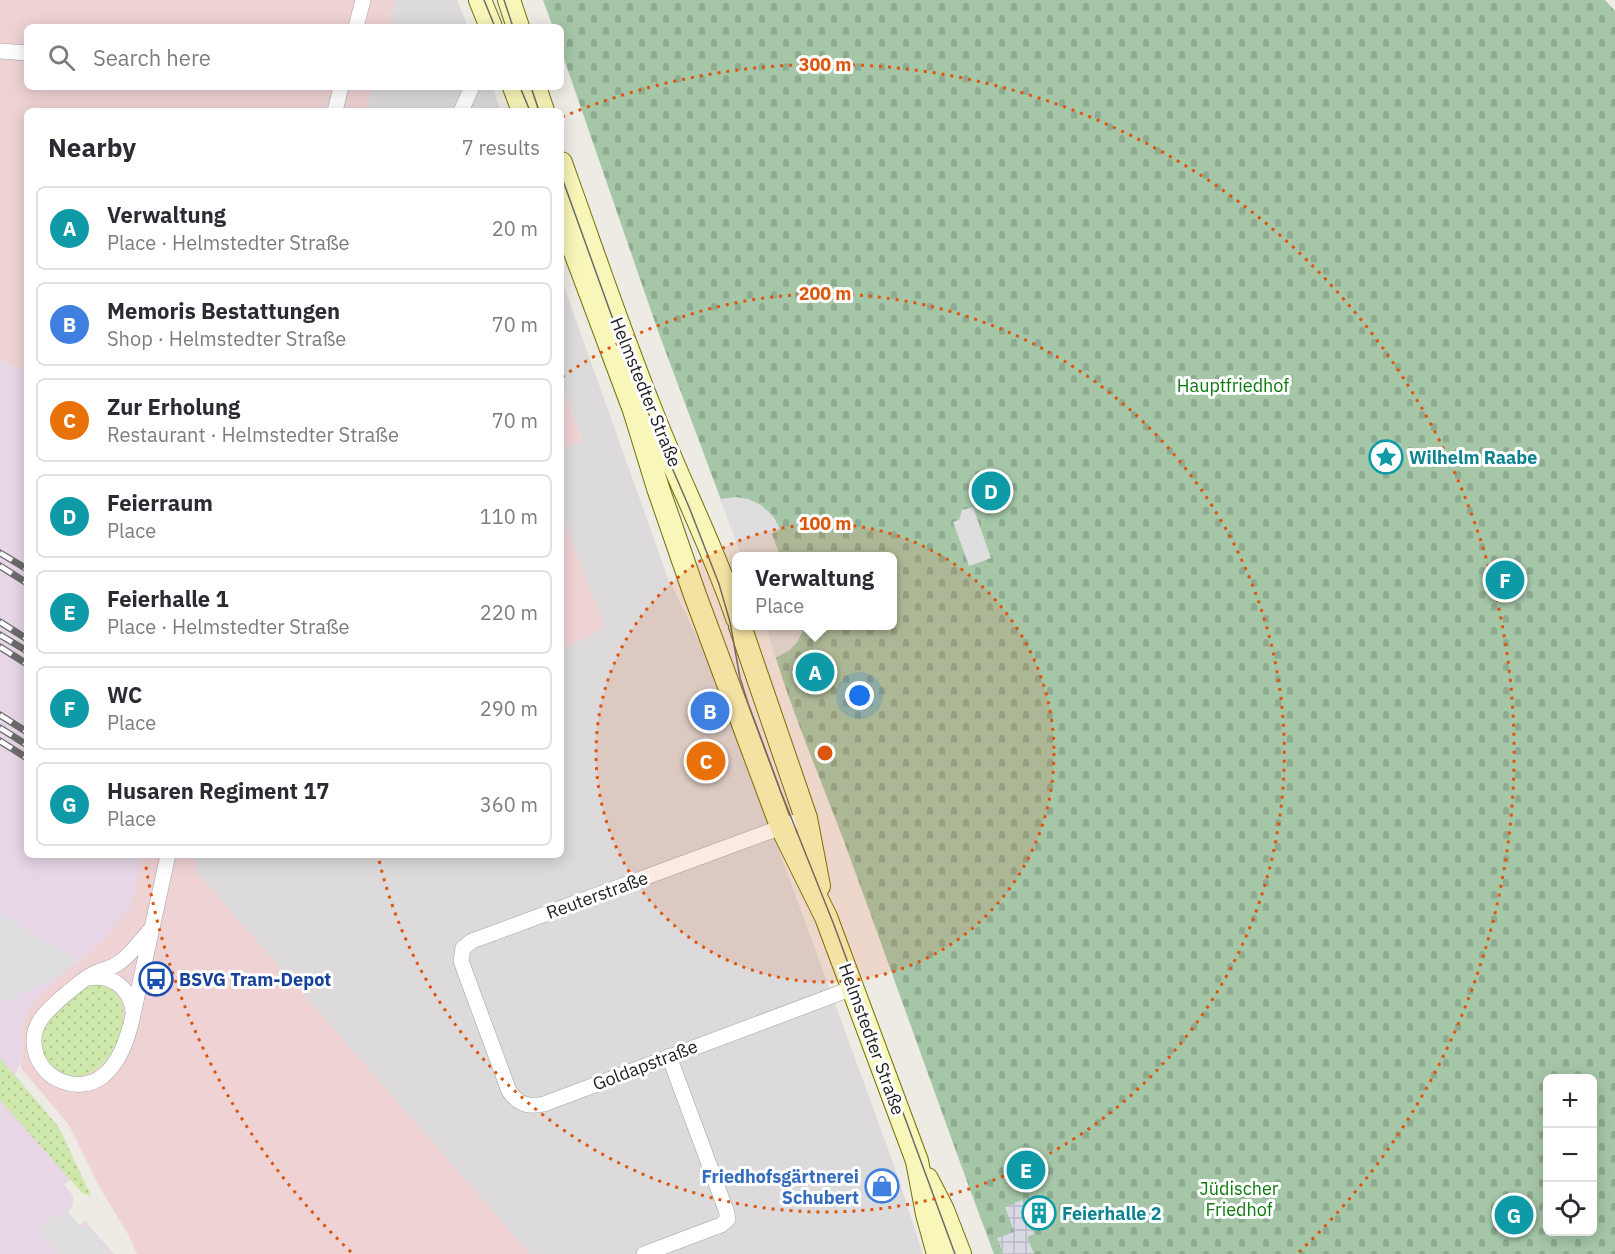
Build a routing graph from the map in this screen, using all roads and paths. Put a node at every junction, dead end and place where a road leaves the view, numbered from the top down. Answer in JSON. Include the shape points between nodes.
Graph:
{"nodes":[{"id":1,"x":363,"y":0,"type":"edge"},
{"id":2,"x":480,"y":0,"type":"edge"},
{"id":3,"x":509,"y":0,"type":"edge"},
{"id":4,"x":357,"y":24,"type":"edge"},
{"id":5,"x":489,"y":24,"type":"edge"},
{"id":6,"x":517,"y":24,"type":"edge"},
{"id":7,"x":0,"y":51,"type":"edge"},
{"id":8,"x":24,"y":53,"type":"edge"},
{"id":9,"x":340,"y":90,"type":"edge"},
{"id":10,"x":471,"y":90,"type":"edge"},
{"id":11,"x":515,"y":90,"type":"edge"},
{"id":12,"x":536,"y":90,"type":"edge"},
{"id":13,"x":336,"y":108,"type":"edge"},
{"id":14,"x":462,"y":108,"type":"edge"},
{"id":15,"x":522,"y":108,"type":"edge"},
{"id":16,"x":542,"y":108,"type":"edge"},
{"id":17,"x":564,"y":171,"type":"edge"},
{"id":18,"x":564,"y":223,"type":"edge"},
{"id":19,"x":732,"y":605,"type":"edge"},
{"id":20,"x":743,"y":634,"type":"edge"},
{"id":21,"x":717,"y":653,"type":"junction"},
{"id":22,"x":806,"y":818,"type":"junction"},
{"id":23,"x":781,"y":826,"type":"junction"},
{"id":24,"x":167,"y":858,"type":"edge"},
{"id":25,"x":826,"y":917,"type":"junction"},
{"id":26,"x":151,"y":928,"type":"junction"},
{"id":27,"x":81,"y":981,"type":"junction"},
{"id":28,"x":853,"y":988,"type":"junction"},
{"id":29,"x":133,"y":1017,"type":"junction"},
{"id":30,"x":484,"y":1022,"type":"joint"},
{"id":31,"x":669,"y":1056,"type":"junction"},
{"id":32,"x":917,"y":1161,"type":"junction"},
{"id":33,"x":644,"y":1254,"type":"edge"},
{"id":34,"x":938,"y":1254,"type":"edge"},
{"id":35,"x":960,"y":1254,"type":"edge"}],
"edges":[{"from":1,"to":4,"type":"street"},
{"from":2,"to":5,"type":"main road"},
{"from":3,"to":6,"type":"main road"},
{"from":7,"to":8,"type":"street"},
{"from":9,"to":13,"type":"street"},
{"from":10,"to":14,"type":"street"},
{"from":11,"to":15,"type":"main road"},
{"from":12,"to":16,"type":"main road"},
{"from":17,"to":19,"type":"main road","name":"Helmstedter Straße","via":[[645,394]]},
{"from":18,"to":21,"type":"main road","name":"Helmstedter Straße","via":[[634,410]]},
{"from":20,"to":21,"type":"main road","name":"Helmstedter Straße"},
{"from":20,"to":22,"type":"main road","name":"Helmstedter Straße"},
{"from":21,"to":23,"type":"main road","name":"Helmstedter Straße"},
{"from":22,"to":23,"type":"street","name":"Reuterstraße"},
{"from":22,"to":25,"type":"main road","name":"Helmstedter Straße"},
{"from":23,"to":25,"type":"main road","name":"Helmstedter Straße"},
{"from":23,"to":30,"type":"street","name":"Reuterstraße","via":[[472,941],[463,948],[461,961]]},
{"from":24,"to":26,"type":"street"},
{"from":25,"to":28,"type":"main road","name":"Helmstedter Straße"},
{"from":26,"to":27,"type":"street","via":[[122,961]]},
{"from":26,"to":29,"type":"street"},
{"from":27,"to":29,"type":"street","via":[[100,977],[120,985],[130,999]]},
{"from":27,"to":29,"type":"street","via":[[45,1013],[36,1027],[33,1040],[37,1058],[55,1078],[81,1084],[103,1076],[123,1048]]},
{"from":28,"to":31,"type":"street","name":"Goldapstraße"},
{"from":28,"to":32,"type":"main road","name":"Helmstedter Straße"},
{"from":30,"to":31,"type":"street","name":"Goldapstraße","via":[[509,1091],[521,1103],[531,1106]]},
{"from":31,"to":33,"type":"street","via":[[728,1219]]},
{"from":32,"to":34,"type":"main road","name":"Helmstedter Straße"},
{"from":32,"to":35,"type":"main road","name":"Helmstedter Straße","via":[[938,1199]]}]}
